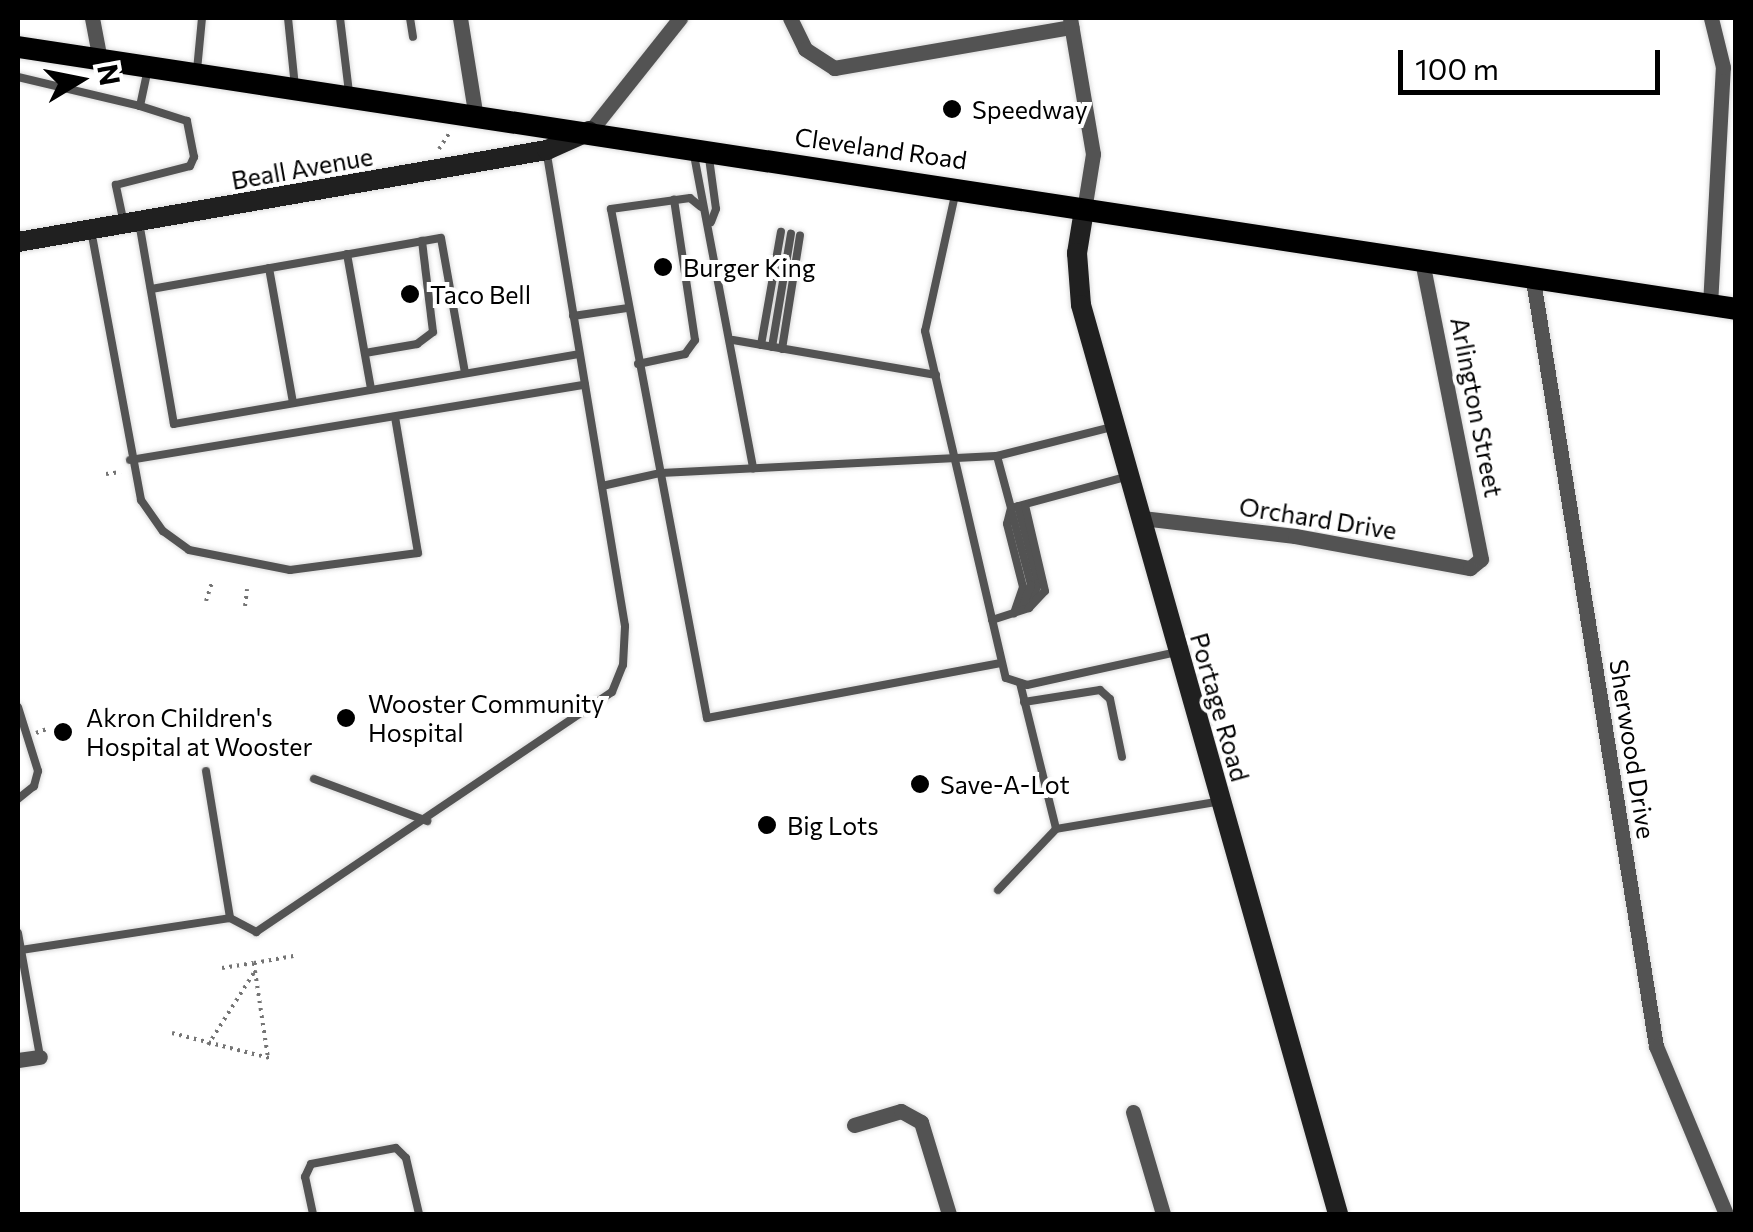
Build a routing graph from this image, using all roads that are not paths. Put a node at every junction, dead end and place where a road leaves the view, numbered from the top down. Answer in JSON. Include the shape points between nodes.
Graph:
{"nodes":[{"id":1,"x":92,"y":18,"type":"edge"},
{"id":2,"x":202,"y":18,"type":"edge"},
{"id":3,"x":288,"y":18,"type":"edge"},
{"id":4,"x":340,"y":18,"type":"edge"},
{"id":5,"x":410,"y":18,"type":"edge"},
{"id":6,"x":460,"y":18,"type":"edge"},
{"id":7,"x":680,"y":18,"type":"edge"},
{"id":8,"x":790,"y":18,"type":"edge"},
{"id":9,"x":1711,"y":18,"type":"edge"},
{"id":10,"x":1070,"y":22,"type":"edge"},
{"id":11,"x":413,"y":38,"type":"dead end"},
{"id":12,"x":18,"y":47,"type":"edge"},
{"id":13,"x":100,"y":60,"type":"junction"},
{"id":14,"x":1729,"y":66,"type":"edge"},
{"id":15,"x":148,"y":68,"type":"junction"},
{"id":16,"x":196,"y":75,"type":"junction"},
{"id":17,"x":18,"y":77,"type":"edge"},
{"id":18,"x":295,"y":90,"type":"junction"},
{"id":19,"x":349,"y":97,"type":"junction"},
{"id":20,"x":140,"y":106,"type":"junction"},
{"id":21,"x":464,"y":111,"type":"junction"},
{"id":22,"x":591,"y":130,"type":"junction"},
{"id":23,"x":701,"y":149,"type":"junction"},
{"id":24,"x":546,"y":150,"type":"junction"},
{"id":25,"x":956,"y":186,"type":"junction"},
{"id":26,"x":674,"y":200,"type":"junction"},
{"id":27,"x":701,"y":206,"type":"junction"},
{"id":28,"x":1084,"y":210,"type":"junction"},
{"id":29,"x":711,"y":222,"type":"junction"},
{"id":30,"x":131,"y":223,"type":"junction"},
{"id":31,"x":91,"y":230,"type":"junction"},
{"id":32,"x":422,"y":241,"type":"junction"},
{"id":33,"x":18,"y":242,"type":"edge"},
{"id":34,"x":347,"y":254,"type":"junction"},
{"id":35,"x":1423,"y":266,"type":"junction"},
{"id":36,"x":268,"y":268,"type":"junction"},
{"id":37,"x":1533,"y":280,"type":"junction"},
{"id":38,"x":151,"y":290,"type":"junction"},
{"id":39,"x":1710,"y":305,"type":"junction"},
{"id":40,"x":628,"y":308,"type":"junction"},
{"id":41,"x":1736,"y":309,"type":"edge"},
{"id":42,"x":573,"y":316,"type":"junction"},
{"id":43,"x":733,"y":340,"type":"junction"},
{"id":44,"x":761,"y":345,"type":"junction"},
{"id":45,"x":777,"y":348,"type":"junction"},
{"id":46,"x":364,"y":353,"type":"junction"},
{"id":47,"x":579,"y":354,"type":"junction"},
{"id":48,"x":638,"y":364,"type":"junction"},
{"id":49,"x":465,"y":373,"type":"junction"},
{"id":50,"x":936,"y":375,"type":"junction"},
{"id":51,"x":584,"y":386,"type":"junction"},
{"id":52,"x":371,"y":390,"type":"junction"},
{"id":53,"x":293,"y":403,"type":"junction"},
{"id":54,"x":395,"y":416,"type":"junction"},
{"id":55,"x":1116,"y":426,"type":"junction"},
{"id":56,"x":997,"y":456,"type":"junction"},
{"id":57,"x":130,"y":460,"type":"junction"},
{"id":58,"x":955,"y":460,"type":"junction"},
{"id":59,"x":752,"y":468,"type":"junction"},
{"id":60,"x":660,"y":474,"type":"junction"},
{"id":61,"x":1130,"y":476,"type":"junction"},
{"id":62,"x":602,"y":486,"type":"junction"},
{"id":63,"x":1018,"y":506,"type":"junction"},
{"id":64,"x":1142,"y":518,"type":"junction"},
{"id":65,"x":1482,"y":559,"type":"joint"},
{"id":66,"x":1021,"y":611,"type":"junction"},
{"id":67,"x":992,"y":620,"type":"junction"},
{"id":68,"x":1179,"y":652,"type":"junction"},
{"id":69,"x":1002,"y":663,"type":"junction"},
{"id":70,"x":1020,"y":682,"type":"junction"},
{"id":71,"x":1024,"y":702,"type":"junction"},
{"id":72,"x":18,"y":707,"type":"edge"},
{"id":73,"x":1122,"y":756,"type":"dead end"},
{"id":74,"x":206,"y":771,"type":"dead end"},
{"id":75,"x":314,"y":779,"type":"dead end"},
{"id":76,"x":18,"y":799,"type":"edge"},
{"id":77,"x":1220,"y":801,"type":"junction"},
{"id":78,"x":427,"y":821,"type":"junction"},
{"id":79,"x":1056,"y":829,"type":"junction"},
{"id":80,"x":998,"y":890,"type":"dead end"},
{"id":81,"x":230,"y":918,"type":"junction"},
{"id":82,"x":18,"y":933,"type":"edge"},
{"id":83,"x":21,"y":950,"type":"junction"},
{"id":84,"x":22,"y":987,"type":"edge"},
{"id":85,"x":40,"y":1056,"type":"joint"},
{"id":86,"x":18,"y":1060,"type":"edge"},
{"id":87,"x":1134,"y":1112,"type":"dead end"},
{"id":88,"x":854,"y":1124,"type":"dead end"},
{"id":89,"x":1736,"y":1209,"type":"edge"},
{"id":90,"x":312,"y":1214,"type":"edge"},
{"id":91,"x":419,"y":1214,"type":"edge"},
{"id":92,"x":949,"y":1214,"type":"edge"},
{"id":93,"x":1163,"y":1214,"type":"edge"},
{"id":94,"x":1338,"y":1214,"type":"edge"},
{"id":95,"x":1726,"y":1214,"type":"edge"}],
"edges":[{"from":1,"to":13,"type":"street"},
{"from":2,"to":16,"type":"lane"},
{"from":3,"to":18,"type":"lane"},
{"from":4,"to":19,"type":"lane"},
{"from":5,"to":11,"type":"lane"},
{"from":6,"to":21,"type":"street"},
{"from":7,"to":22,"type":"street"},
{"from":8,"to":10,"type":"street","via":[[805,49],[834,68]]},
{"from":9,"to":14,"type":"street"},
{"from":10,"to":28,"type":"street","via":[[1093,154]]},
{"from":12,"to":13,"type":"main road","name":"Cleveland Road"},
{"from":13,"to":15,"type":"main road","name":"Cleveland Road"},
{"from":14,"to":39,"type":"street"},
{"from":15,"to":16,"type":"main road","name":"Cleveland Road"},
{"from":15,"to":20,"type":"lane"},
{"from":16,"to":18,"type":"main road","name":"Cleveland Road"},
{"from":17,"to":20,"type":"lane"},
{"from":18,"to":19,"type":"main road","name":"Cleveland Road"},
{"from":19,"to":21,"type":"main road","name":"Cleveland Road"},
{"from":20,"to":30,"type":"lane","via":[[187,121],[194,158],[190,166],[116,185]]},
{"from":21,"to":22,"type":"main road","name":"Cleveland Road"},
{"from":22,"to":23,"type":"main road","name":"Cleveland Road"},
{"from":22,"to":24,"type":"main road","name":"Beall Avenue"},
{"from":23,"to":25,"type":"main road","name":"Cleveland Road"},
{"from":23,"to":27,"type":"lane"},
{"from":23,"to":29,"type":"lane","via":[[716,209]]},
{"from":24,"to":30,"type":"main road","name":"Beall Avenue"},
{"from":24,"to":42,"type":"lane"},
{"from":25,"to":28,"type":"main road","name":"Cleveland Road"},
{"from":25,"to":50,"type":"lane","via":[[925,330]]},
{"from":26,"to":27,"type":"lane","via":[[690,198]]},
{"from":26,"to":40,"type":"lane","via":[[612,209]]},
{"from":26,"to":48,"type":"lane","via":[[695,340],[685,354]]},
{"from":27,"to":29,"type":"lane"},
{"from":28,"to":35,"type":"main road","name":"Cleveland Road"},
{"from":28,"to":55,"type":"main road","name":"Portage Road","via":[[1078,253],[1082,305]]},
{"from":29,"to":43,"type":"lane"},
{"from":30,"to":31,"type":"main road","name":"Beall Avenue"},
{"from":30,"to":38,"type":"lane"},
{"from":31,"to":33,"type":"main road","name":"Beall Avenue"},
{"from":31,"to":57,"type":"lane"},
{"from":32,"to":34,"type":"lane"},
{"from":32,"to":46,"type":"lane","via":[[433,332],[417,344]]},
{"from":32,"to":49,"type":"lane","via":[[441,238]]},
{"from":34,"to":36,"type":"lane"},
{"from":34,"to":46,"type":"lane"},
{"from":35,"to":37,"type":"main road","name":"Cleveland Road"},
{"from":35,"to":65,"type":"street","name":"Arlington Street"},
{"from":36,"to":38,"type":"lane"},
{"from":36,"to":53,"type":"lane"},
{"from":37,"to":39,"type":"main road","name":"Cleveland Road"},
{"from":37,"to":95,"type":"street","name":"Sherwood Drive","via":[[1656,1046]]},
{"from":38,"to":53,"type":"lane","via":[[174,424]]},
{"from":39,"to":41,"type":"main road","name":"Cleveland Road"},
{"from":40,"to":42,"type":"lane"},
{"from":40,"to":48,"type":"lane"},
{"from":42,"to":47,"type":"lane"},
{"from":43,"to":44,"type":"lane"},
{"from":43,"to":59,"type":"lane"},
{"from":44,"to":45,"type":"lane"},
{"from":44,"to":45,"type":"lane","via":[[791,234]]},
{"from":45,"to":50,"type":"lane"},
{"from":46,"to":52,"type":"lane"},
{"from":47,"to":49,"type":"lane"},
{"from":47,"to":51,"type":"lane"},
{"from":48,"to":60,"type":"lane"},
{"from":49,"to":52,"type":"lane"},
{"from":50,"to":58,"type":"lane"},
{"from":51,"to":54,"type":"lane"},
{"from":51,"to":62,"type":"lane"},
{"from":52,"to":53,"type":"lane"},
{"from":54,"to":57,"type":"lane"},
{"from":54,"to":57,"type":"lane","via":[[418,553],[324,570],[217,561],[189,550],[141,500]]},
{"from":55,"to":56,"type":"lane"},
{"from":55,"to":61,"type":"main road","name":"Portage Road"},
{"from":56,"to":58,"type":"lane"},
{"from":56,"to":63,"type":"lane"},
{"from":58,"to":59,"type":"lane"},
{"from":58,"to":67,"type":"lane"},
{"from":59,"to":60,"type":"lane"},
{"from":60,"to":62,"type":"lane"},
{"from":60,"to":69,"type":"lane","via":[[706,718]]},
{"from":61,"to":63,"type":"lane"},
{"from":61,"to":64,"type":"main road","name":"Portage Road"},
{"from":62,"to":78,"type":"lane","via":[[625,626],[618,683],[604,702]]},
{"from":63,"to":66,"type":"lane","via":[[1031,584]]},
{"from":63,"to":66,"type":"lane","via":[[1046,580],[1045,591]]},
{"from":64,"to":65,"type":"street","name":"Orchard Drive","via":[[1295,536],[1470,568]]},
{"from":64,"to":68,"type":"main road","name":"Portage Road"},
{"from":66,"to":67,"type":"lane"},
{"from":67,"to":69,"type":"lane"},
{"from":68,"to":70,"type":"lane"},
{"from":68,"to":77,"type":"main road","name":"Portage Road"},
{"from":69,"to":70,"type":"lane","via":[[1006,678]]},
{"from":70,"to":71,"type":"lane"},
{"from":71,"to":73,"type":"lane","via":[[1100,690],[1110,699]]},
{"from":71,"to":79,"type":"lane"},
{"from":72,"to":76,"type":"lane","via":[[38,772],[34,786]]},
{"from":74,"to":81,"type":"lane"},
{"from":75,"to":78,"type":"lane"},
{"from":77,"to":79,"type":"lane"},
{"from":77,"to":94,"type":"main road","name":"Portage Road"},
{"from":78,"to":81,"type":"lane","via":[[256,932]]},
{"from":79,"to":80,"type":"lane"},
{"from":81,"to":83,"type":"lane"},
{"from":82,"to":83,"type":"lane"},
{"from":83,"to":84,"type":"lane"},
{"from":84,"to":85,"type":"lane"},
{"from":85,"to":86,"type":"street"},
{"from":87,"to":93,"type":"street"},
{"from":88,"to":92,"type":"street","via":[[900,1111],[921,1122]]},
{"from":89,"to":95,"type":"street"},
{"from":90,"to":91,"type":"lane","via":[[305,1177],[311,1164],[396,1148],[406,1158]]}]}
